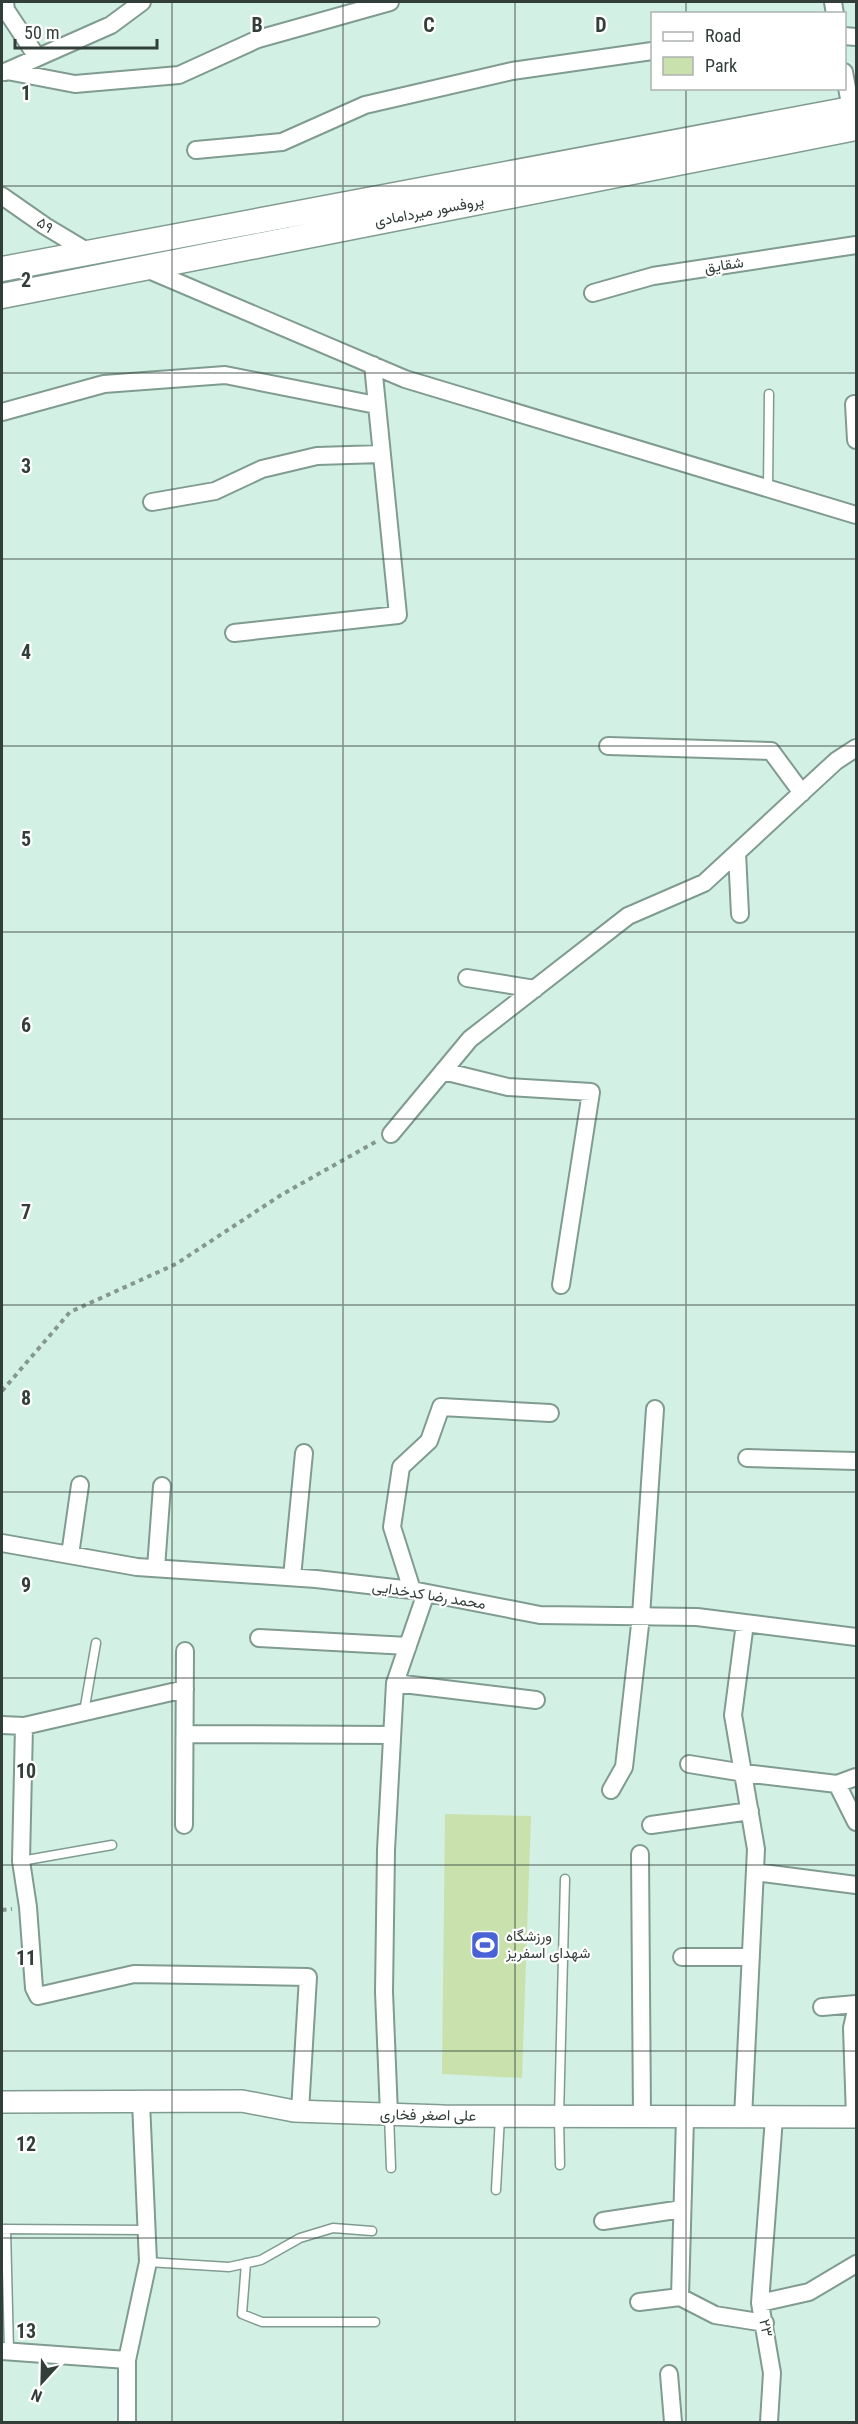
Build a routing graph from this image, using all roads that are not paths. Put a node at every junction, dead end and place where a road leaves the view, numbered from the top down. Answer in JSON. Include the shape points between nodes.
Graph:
{"nodes":[{"id":1,"x":5,"y":2,"type":"edge"},
{"id":2,"x":142,"y":2,"type":"edge"},
{"id":3,"x":390,"y":2,"type":"edge"},
{"id":4,"x":334,"y":9,"type":"edge"},
{"id":5,"x":651,"y":51,"type":"edge"},
{"id":6,"x":38,"y":57,"type":"junction"},
{"id":7,"x":4,"y":73,"type":"edge"},
{"id":8,"x":846,"y":80,"type":"edge"},
{"id":9,"x":855,"y":118,"type":"edge"},
{"id":10,"x":856,"y":138,"type":"edge"},
{"id":11,"x":196,"y":150,"type":"dead end"},
{"id":12,"x":2,"y":196,"type":"edge"},
{"id":13,"x":856,"y":245,"type":"edge"},
{"id":14,"x":90,"y":252,"type":"junction"},
{"id":15,"x":142,"y":267,"type":"junction"},
{"id":16,"x":2,"y":269,"type":"edge"},
{"id":17,"x":593,"y":293,"type":"dead end"},
{"id":18,"x":2,"y":296,"type":"edge"},
{"id":19,"x":373,"y":365,"type":"junction"},
{"id":20,"x":769,"y":394,"type":"dead end"},
{"id":21,"x":854,"y":404,"type":"dead end"},
{"id":22,"x":376,"y":405,"type":"junction"},
{"id":23,"x":2,"y":412,"type":"edge"},
{"id":24,"x":856,"y":440,"type":"edge"},
{"id":25,"x":381,"y":454,"type":"junction"},
{"id":26,"x":768,"y":488,"type":"junction"},
{"id":27,"x":152,"y":502,"type":"dead end"},
{"id":28,"x":856,"y":515,"type":"edge"},
{"id":29,"x":234,"y":633,"type":"dead end"},
{"id":30,"x":608,"y":746,"type":"dead end"},
{"id":31,"x":856,"y":748,"type":"edge"},
{"id":32,"x":802,"y":793,"type":"junction"},
{"id":33,"x":737,"y":853,"type":"junction"},
{"id":34,"x":740,"y":914,"type":"dead end"},
{"id":35,"x":467,"y":978,"type":"dead end"},
{"id":36,"x":535,"y":988,"type":"junction"},
{"id":37,"x":443,"y":1071,"type":"junction"},
{"id":38,"x":391,"y":1134,"type":"road end"},
{"id":39,"x":561,"y":1285,"type":"dead end"},
{"id":40,"x":655,"y":1409,"type":"dead end"},
{"id":41,"x":550,"y":1413,"type":"dead end"},
{"id":42,"x":304,"y":1454,"type":"dead end"},
{"id":43,"x":747,"y":1458,"type":"dead end"},
{"id":44,"x":856,"y":1461,"type":"edge"},
{"id":45,"x":80,"y":1485,"type":"dead end"},
{"id":46,"x":162,"y":1486,"type":"dead end"},
{"id":47,"x":2,"y":1542,"type":"edge"},
{"id":48,"x":70,"y":1555,"type":"junction"},
{"id":49,"x":156,"y":1568,"type":"junction"},
{"id":50,"x":292,"y":1577,"type":"junction"},
{"id":51,"x":419,"y":1591,"type":"junction"},
{"id":52,"x":641,"y":1616,"type":"junction"},
{"id":53,"x":745,"y":1623,"type":"junction"},
{"id":54,"x":856,"y":1637,"type":"edge"},
{"id":55,"x":259,"y":1638,"type":"dead end"},
{"id":56,"x":96,"y":1643,"type":"dead end"},
{"id":57,"x":408,"y":1647,"type":"junction"},
{"id":58,"x":185,"y":1651,"type":"dead end"},
{"id":59,"x":395,"y":1683,"type":"junction"},
{"id":60,"x":185,"y":1689,"type":"junction"},
{"id":61,"x":536,"y":1700,"type":"dead end"},
{"id":62,"x":84,"y":1712,"type":"junction"},
{"id":63,"x":2,"y":1725,"type":"edge"},
{"id":64,"x":24,"y":1726,"type":"junction"},
{"id":65,"x":185,"y":1734,"type":"junction"},
{"id":66,"x":392,"y":1735,"type":"junction"},
{"id":67,"x":689,"y":1764,"type":"dead end"},
{"id":68,"x":744,"y":1773,"type":"junction"},
{"id":69,"x":856,"y":1777,"type":"edge"},
{"id":70,"x":837,"y":1784,"type":"junction"},
{"id":71,"x":611,"y":1790,"type":"dead end"},
{"id":72,"x":750,"y":1810,"type":"junction"},
{"id":73,"x":856,"y":1822,"type":"edge"},
{"id":74,"x":184,"y":1825,"type":"dead end"},
{"id":75,"x":651,"y":1825,"type":"dead end"},
{"id":76,"x":112,"y":1845,"type":"dead end"},
{"id":77,"x":640,"y":1854,"type":"dead end"},
{"id":78,"x":21,"y":1860,"type":"junction"},
{"id":79,"x":754,"y":1872,"type":"junction"},
{"id":80,"x":565,"y":1879,"type":"dead end"},
{"id":81,"x":856,"y":1885,"type":"edge"},
{"id":82,"x":682,"y":1957,"type":"dead end"},
{"id":83,"x":750,"y":1957,"type":"junction"},
{"id":84,"x":856,"y":2004,"type":"edge"},
{"id":85,"x":822,"y":2007,"type":"dead end"},
{"id":86,"x":856,"y":2010,"type":"edge"},
{"id":87,"x":2,"y":2102,"type":"edge"},
{"id":88,"x":141,"y":2102,"type":"junction"},
{"id":89,"x":300,"y":2111,"type":"junction"},
{"id":90,"x":389,"y":2114,"type":"junction"},
{"id":91,"x":500,"y":2117,"type":"junction"},
{"id":92,"x":559,"y":2117,"type":"junction"},
{"id":93,"x":642,"y":2117,"type":"junction"},
{"id":94,"x":856,"y":2117,"type":"edge"},
{"id":95,"x":685,"y":2118,"type":"junction"},
{"id":96,"x":743,"y":2118,"type":"junction"},
{"id":97,"x":774,"y":2118,"type":"junction"},
{"id":98,"x":560,"y":2165,"type":"dead end"},
{"id":99,"x":391,"y":2168,"type":"dead end"},
{"id":100,"x":496,"y":2190,"type":"dead end"},
{"id":101,"x":682,"y":2209,"type":"junction"},
{"id":102,"x":603,"y":2222,"type":"dead end"},
{"id":103,"x":4,"y":2229,"type":"edge"},
{"id":104,"x":147,"y":2230,"type":"junction"},
{"id":105,"x":372,"y":2231,"type":"dead end"},
{"id":106,"x":148,"y":2262,"type":"junction"},
{"id":107,"x":246,"y":2264,"type":"junction"},
{"id":108,"x":856,"y":2264,"type":"edge"},
{"id":109,"x":680,"y":2297,"type":"junction"},
{"id":110,"x":639,"y":2302,"type":"dead end"},
{"id":111,"x":760,"y":2303,"type":"junction"},
{"id":112,"x":375,"y":2322,"type":"dead end"},
{"id":113,"x":765,"y":2323,"type":"junction"},
{"id":114,"x":5,"y":2351,"type":"edge"},
{"id":115,"x":127,"y":2360,"type":"junction"},
{"id":116,"x":669,"y":2374,"type":"dead end"},
{"id":117,"x":127,"y":2422,"type":"edge"},
{"id":118,"x":673,"y":2422,"type":"edge"},
{"id":119,"x":769,"y":2422,"type":"edge"}],
"edges":[{"from":1,"to":6,"type":"street","via":[[6,10]]},
{"from":2,"to":6,"type":"street","via":[[111,25]]},
{"from":3,"to":4,"type":"street"},
{"from":4,"to":7,"type":"street","via":[[178,75],[75,84]]},
{"from":5,"to":11,"type":"street","via":[[512,71],[365,105],[282,142]]},
{"from":6,"to":7,"type":"street"},
{"from":8,"to":9,"type":"street"},
{"from":9,"to":10,"type":"street"},
{"from":9,"to":14,"type":"main road","name":"پروفسور میردامادی"},
{"from":9,"to":15,"type":"main road","name":"پروفسور میردامادی"},
{"from":12,"to":14,"type":"street","name":"۵۹"},
{"from":13,"to":17,"type":"street","name":"شقایق","via":[[653,276]]},
{"from":14,"to":16,"type":"main road","name":"پروفسور میردامادی"},
{"from":15,"to":18,"type":"main road","name":"پروفسور میردامادی"},
{"from":15,"to":19,"type":"street"},
{"from":19,"to":22,"type":"street"},
{"from":19,"to":26,"type":"street","via":[[405,379]]},
{"from":20,"to":26,"type":"lane"},
{"from":21,"to":24,"type":"street"},
{"from":22,"to":23,"type":"street","via":[[225,375],[104,384]]},
{"from":22,"to":25,"type":"street"},
{"from":25,"to":27,"type":"street","via":[[318,456],[262,469],[214,491]]},
{"from":25,"to":29,"type":"street","via":[[398,615]]},
{"from":26,"to":28,"type":"street"},
{"from":30,"to":32,"type":"street","via":[[771,751]]},
{"from":31,"to":32,"type":"street"},
{"from":32,"to":33,"type":"street"},
{"from":33,"to":34,"type":"street"},
{"from":33,"to":36,"type":"street","via":[[704,883],[628,916]]},
{"from":35,"to":36,"type":"street"},
{"from":36,"to":37,"type":"street","via":[[470,1039]]},
{"from":37,"to":38,"type":"street"},
{"from":37,"to":39,"type":"street","via":[[508,1087],[591,1092]]},
{"from":40,"to":52,"type":"street"},
{"from":41,"to":51,"type":"street","via":[[441,1407],[429,1440],[401,1467],[392,1527]]},
{"from":42,"to":50,"type":"street"},
{"from":43,"to":44,"type":"street"},
{"from":45,"to":48,"type":"street"},
{"from":46,"to":49,"type":"street"},
{"from":47,"to":48,"type":"street","name":"محمد رضا کدخدایی"},
{"from":48,"to":49,"type":"street","name":"محمد رضا کدخدایی"},
{"from":49,"to":50,"type":"street","name":"محمد رضا کدخدایی"},
{"from":50,"to":51,"type":"street","name":"محمد رضا کدخدایی"},
{"from":51,"to":52,"type":"street","name":"محمد رضا کدخدایی","via":[[540,1615]]},
{"from":51,"to":57,"type":"street"},
{"from":52,"to":53,"type":"street","name":"محمد رضا کدخدایی"},
{"from":52,"to":71,"type":"street","via":[[624,1767]]},
{"from":53,"to":54,"type":"street","name":"محمد رضا کدخدایی"},
{"from":53,"to":68,"type":"street","via":[[733,1715]]},
{"from":55,"to":57,"type":"street"},
{"from":56,"to":62,"type":"lane"},
{"from":57,"to":59,"type":"street"},
{"from":58,"to":60,"type":"street"},
{"from":59,"to":61,"type":"street"},
{"from":59,"to":66,"type":"street"},
{"from":60,"to":62,"type":"street"},
{"from":60,"to":65,"type":"street"},
{"from":62,"to":64,"type":"street"},
{"from":63,"to":64,"type":"street"},
{"from":64,"to":78,"type":"street"},
{"from":65,"to":66,"type":"street"},
{"from":65,"to":74,"type":"street"},
{"from":66,"to":90,"type":"street","via":[[384,1992]]},
{"from":67,"to":68,"type":"street"},
{"from":68,"to":70,"type":"street"},
{"from":68,"to":72,"type":"street"},
{"from":69,"to":70,"type":"street"},
{"from":70,"to":73,"type":"street"},
{"from":72,"to":75,"type":"street"},
{"from":72,"to":79,"type":"street","via":[[756,1849]]},
{"from":76,"to":78,"type":"lane"},
{"from":77,"to":93,"type":"street"},
{"from":78,"to":89,"type":"street","via":[[38,1996],[134,1974],[308,1977]]},
{"from":79,"to":81,"type":"street"},
{"from":79,"to":83,"type":"street"},
{"from":80,"to":92,"type":"lane"},
{"from":82,"to":83,"type":"street"},
{"from":83,"to":96,"type":"street"},
{"from":84,"to":85,"type":"street"},
{"from":86,"to":94,"type":"street","via":[[852,2028]]},
{"from":87,"to":88,"type":"street","name":"علی اصغر فخاری"},
{"from":88,"to":89,"type":"street","name":"علی اصغر فخاری","via":[[242,2101]]},
{"from":88,"to":104,"type":"street"},
{"from":89,"to":90,"type":"street","name":"علی اصغر فخاری"},
{"from":90,"to":91,"type":"street","name":"علی اصغر فخاری"},
{"from":90,"to":99,"type":"lane"},
{"from":91,"to":92,"type":"street","name":"علی اصغر فخاری"},
{"from":91,"to":100,"type":"lane"},
{"from":92,"to":93,"type":"street","name":"علی اصغر فخاری"},
{"from":92,"to":98,"type":"lane"},
{"from":93,"to":95,"type":"street","name":"علی اصغر فخاری"},
{"from":94,"to":97,"type":"street","name":"علی اصغر فخاری"},
{"from":95,"to":96,"type":"street","name":"علی اصغر فخاری"},
{"from":95,"to":101,"type":"street"},
{"from":96,"to":97,"type":"street","name":"علی اصغر فخاری"},
{"from":97,"to":111,"type":"street"},
{"from":101,"to":102,"type":"street"},
{"from":101,"to":109,"type":"street"},
{"from":103,"to":104,"type":"lane"},
{"from":103,"to":114,"type":"lane"},
{"from":104,"to":106,"type":"street"},
{"from":105,"to":107,"type":"lane","via":[[333,2228],[300,2238]]},
{"from":106,"to":107,"type":"lane","via":[[229,2267]]},
{"from":106,"to":115,"type":"street"},
{"from":107,"to":112,"type":"lane","via":[[242,2314],[262,2322]]},
{"from":108,"to":111,"type":"street","name":"۲۳","via":[[809,2292]]},
{"from":109,"to":110,"type":"street"},
{"from":109,"to":113,"type":"street","via":[[715,2315]]},
{"from":111,"to":113,"type":"street","name":"۲۳"},
{"from":113,"to":119,"type":"street","name":"۲۳","via":[[772,2373]]},
{"from":114,"to":115,"type":"street"},
{"from":115,"to":117,"type":"street"},
{"from":116,"to":118,"type":"street"}]}
